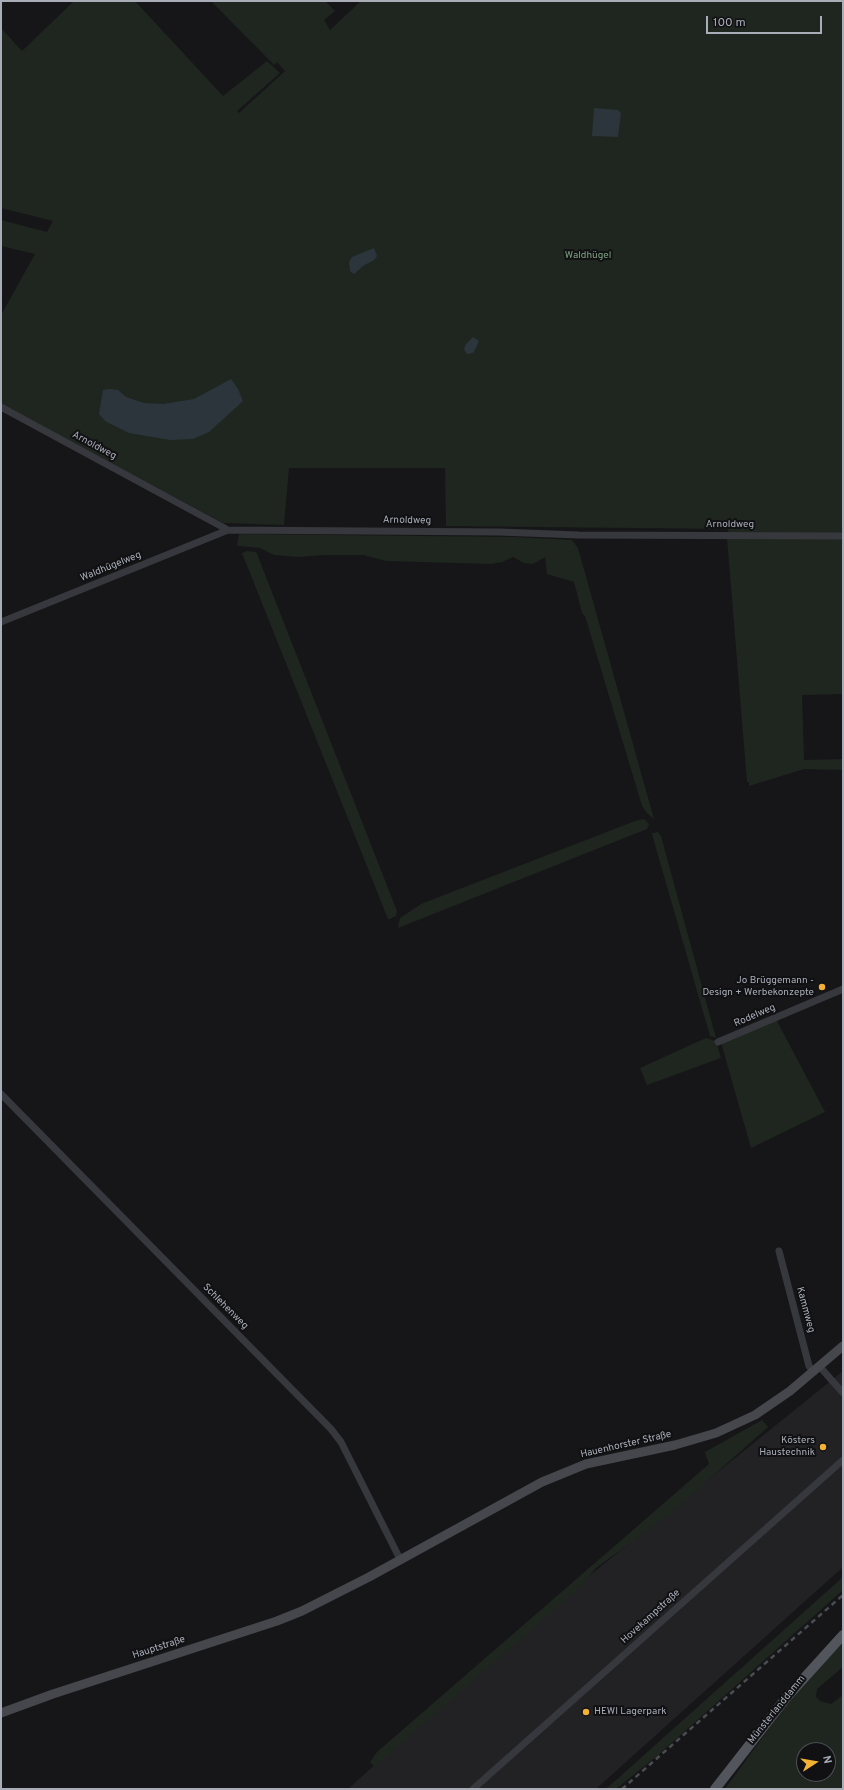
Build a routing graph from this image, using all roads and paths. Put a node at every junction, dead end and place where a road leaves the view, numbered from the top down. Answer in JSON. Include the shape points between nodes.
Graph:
{"nodes":[{"id":1,"x":1,"y":407,"type":"edge"},
{"id":2,"x":228,"y":530,"type":"junction"},
{"id":3,"x":843,"y":536,"type":"edge"},
{"id":4,"x":1,"y":622,"type":"edge"},
{"id":5,"x":843,"y":989,"type":"edge"},
{"id":6,"x":718,"y":1042,"type":"dead end"},
{"id":7,"x":1,"y":1094,"type":"edge"},
{"id":8,"x":779,"y":1251,"type":"dead end"},
{"id":9,"x":843,"y":1346,"type":"edge"},
{"id":10,"x":817,"y":1369,"type":"junction"},
{"id":11,"x":843,"y":1393,"type":"edge"},
{"id":12,"x":843,"y":1460,"type":"edge"},
{"id":13,"x":400,"y":1559,"type":"junction"},
{"id":14,"x":322,"y":1601,"type":"joint"},
{"id":15,"x":843,"y":1635,"type":"edge"},
{"id":16,"x":1,"y":1713,"type":"edge"},
{"id":17,"x":473,"y":1789,"type":"edge"},
{"id":18,"x":715,"y":1789,"type":"edge"}],
"edges":[{"from":1,"to":2,"type":"street","name":"Arnoldweg"},
{"from":2,"to":3,"type":"street","name":"Arnoldweg"},
{"from":2,"to":4,"type":"street","name":"Waldhügelweg"},
{"from":5,"to":6,"type":"street","name":"Rodelweg"},
{"from":7,"to":13,"type":"street","name":"Schlehenweg","via":[[331,1429],[341,1442]]},
{"from":8,"to":10,"type":"street","name":"Kammweg","via":[[810,1366]]},
{"from":9,"to":10,"type":"street","name":"Hauenhorster Straße"},
{"from":10,"to":11,"type":"street","name":"Kammweg"},
{"from":10,"to":13,"type":"street","name":"Hauenhorster Straße","via":[[756,1415],[716,1433],[675,1445],[586,1464],[542,1482]]},
{"from":12,"to":17,"type":"street","name":"Hovekampstraße"},
{"from":13,"to":14,"type":"street","name":"Hauenhorster Straße"},
{"from":14,"to":16,"type":"street","name":"Hauptstraße","via":[[277,1621]]},
{"from":15,"to":18,"type":"main road","name":"Münsterlanddamm","via":[[786,1698]]}]}
